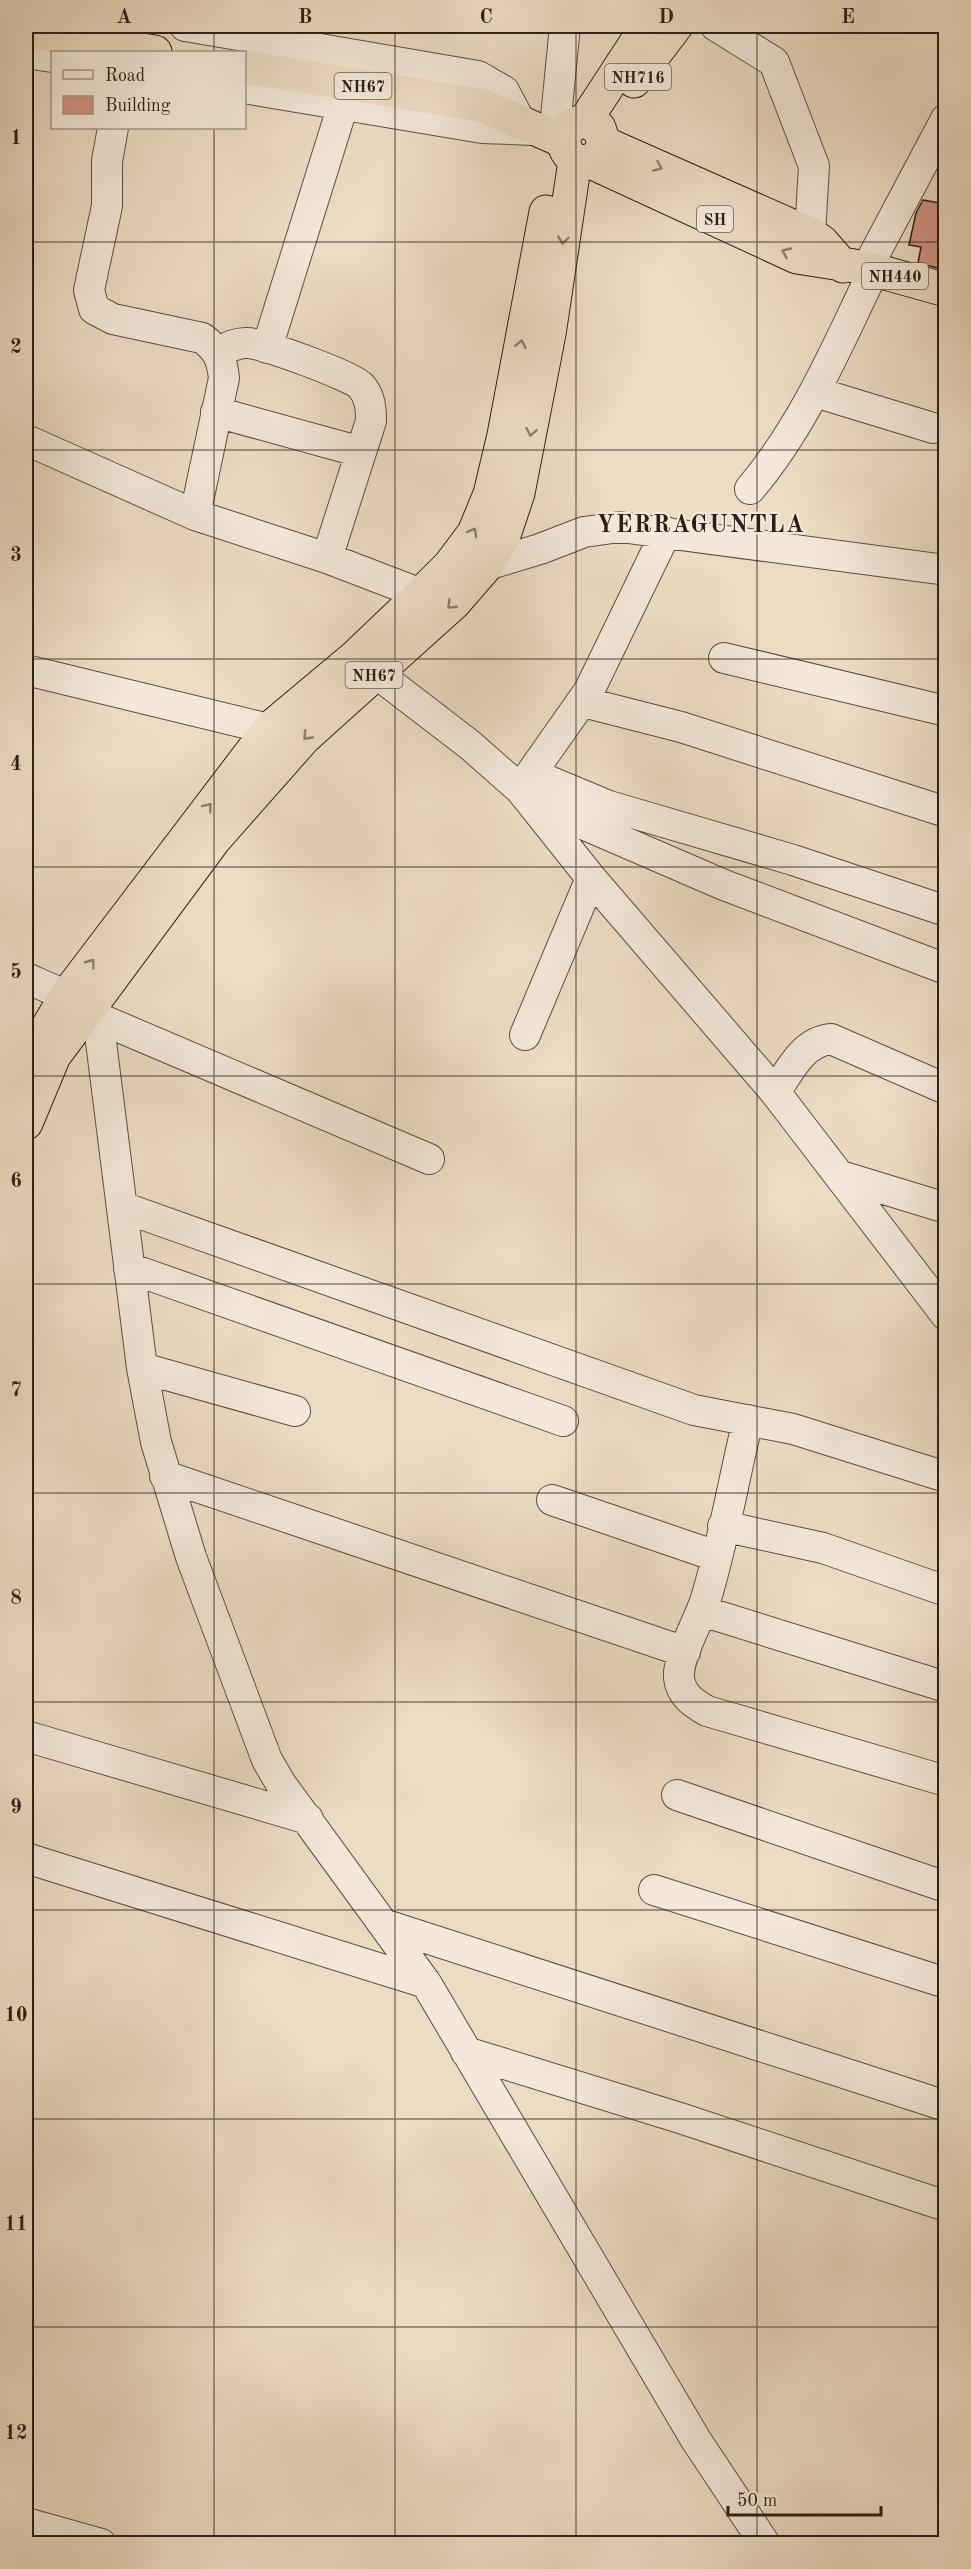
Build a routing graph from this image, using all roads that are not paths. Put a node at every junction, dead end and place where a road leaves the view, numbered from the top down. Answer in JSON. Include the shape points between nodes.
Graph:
{"nodes":[{"id":1,"x":185,"y":26,"type":"edge"},
{"id":2,"x":565,"y":26,"type":"edge"},
{"id":3,"x":647,"y":26,"type":"edge"},
{"id":4,"x":676,"y":26,"type":"edge"},
{"id":5,"x":716,"y":26,"type":"edge"},
{"id":6,"x":220,"y":28,"type":"edge"},
{"id":7,"x":26,"y":31,"type":"edge"},
{"id":8,"x":308,"y":35,"type":"edge"},
{"id":9,"x":149,"y":51,"type":"edge"},
{"id":10,"x":26,"y":53,"type":"edge"},
{"id":11,"x":51,"y":57,"type":"edge"},
{"id":12,"x":246,"y":67,"type":"edge"},
{"id":13,"x":246,"y":88,"type":"edge"},
{"id":14,"x":343,"y":105,"type":"junction"},
{"id":15,"x":945,"y":119,"type":"edge"},
{"id":16,"x":113,"y":129,"type":"edge"},
{"id":17,"x":569,"y":139,"type":"junction"},
{"id":18,"x":810,"y":234,"type":"junction"},
{"id":19,"x":862,"y":268,"type":"junction"},
{"id":20,"x":945,"y":290,"type":"edge"},
{"id":21,"x":267,"y":348,"type":"junction"},
{"id":22,"x":218,"y":353,"type":"junction"},
{"id":23,"x":815,"y":392,"type":"junction"},
{"id":24,"x":216,"y":412,"type":"junction"},
{"id":25,"x":933,"y":428,"type":"dead end"},
{"id":26,"x":31,"y":442,"type":"dead end"},
{"id":27,"x":361,"y":452,"type":"junction"},
{"id":28,"x":750,"y":489,"type":"dead end"},
{"id":29,"x":195,"y":515,"type":"junction"},
{"id":30,"x":666,"y":532,"type":"junction"},
{"id":31,"x":327,"y":558,"type":"junction"},
{"id":32,"x":487,"y":566,"type":"junction"},
{"id":33,"x":945,"y":570,"type":"edge"},
{"id":34,"x":421,"y":594,"type":"junction"},
{"id":35,"x":724,"y":658,"type":"dead end"},
{"id":36,"x":366,"y":665,"type":"junction"},
{"id":37,"x":26,"y":670,"type":"edge"},
{"id":38,"x":583,"y":702,"type":"junction"},
{"id":39,"x":945,"y":711,"type":"edge"},
{"id":40,"x":269,"y":729,"type":"junction"},
{"id":41,"x":528,"y":788,"type":"junction"},
{"id":42,"x":945,"y":812,"type":"edge"},
{"id":43,"x":591,"y":878,"type":"junction"},
{"id":44,"x":945,"y":910,"type":"edge"},
{"id":45,"x":945,"y":969,"type":"edge"},
{"id":46,"x":26,"y":978,"type":"edge"},
{"id":47,"x":84,"y":1008,"type":"junction"},
{"id":48,"x":525,"y":1035,"type":"dead end"},
{"id":49,"x":26,"y":1066,"type":"edge"},
{"id":50,"x":945,"y":1089,"type":"edge"},
{"id":51,"x":776,"y":1092,"type":"junction"},
{"id":52,"x":26,"y":1124,"type":"edge"},
{"id":53,"x":429,"y":1159,"type":"dead end"},
{"id":54,"x":841,"y":1176,"type":"junction"},
{"id":55,"x":122,"y":1207,"type":"junction"},
{"id":56,"x":945,"y":1208,"type":"edge"},
{"id":57,"x":129,"y":1268,"type":"junction"},
{"id":58,"x":945,"y":1315,"type":"edge"},
{"id":59,"x":142,"y":1368,"type":"junction"},
{"id":60,"x":296,"y":1411,"type":"dead end"},
{"id":61,"x":748,"y":1420,"type":"junction"},
{"id":62,"x":563,"y":1421,"type":"dead end"},
{"id":63,"x":165,"y":1476,"type":"junction"},
{"id":64,"x":945,"y":1477,"type":"edge"},
{"id":65,"x":552,"y":1500,"type":"dead end"},
{"id":66,"x":723,"y":1526,"type":"junction"},
{"id":67,"x":716,"y":1556,"type":"junction"},
{"id":68,"x":945,"y":1591,"type":"edge"},
{"id":69,"x":702,"y":1611,"type":"junction"},
{"id":70,"x":685,"y":1653,"type":"junction"},
{"id":71,"x":945,"y":1687,"type":"edge"},
{"id":72,"x":26,"y":1736,"type":"edge"},
{"id":73,"x":945,"y":1781,"type":"edge"},
{"id":74,"x":676,"y":1795,"type":"dead end"},
{"id":75,"x":308,"y":1819,"type":"junction"},
{"id":76,"x":26,"y":1858,"type":"edge"},
{"id":77,"x":945,"y":1887,"type":"edge"},
{"id":78,"x":654,"y":1890,"type":"dead end"},
{"id":79,"x":383,"y":1923,"type":"junction"},
{"id":80,"x":426,"y":1983,"type":"junction"},
{"id":81,"x":945,"y":1983,"type":"edge"},
{"id":82,"x":466,"y":2052,"type":"junction"},
{"id":83,"x":945,"y":2106,"type":"edge"},
{"id":84,"x":945,"y":2206,"type":"edge"},
{"id":85,"x":26,"y":2523,"type":"edge"},
{"id":86,"x":101,"y":2544,"type":"edge"},
{"id":87,"x":765,"y":2544,"type":"edge"}],
"edges":[{"from":1,"to":6,"type":"street"},
{"from":2,"to":17,"type":"street"},
{"from":3,"to":17,"type":"highway","number":"NH716"},
{"from":4,"to":17,"type":"highway","number":"NH716"},
{"from":5,"to":18,"type":"street","via":[[774,62],[814,165]]},
{"from":6,"to":8,"type":"street"},
{"from":7,"to":9,"type":"highway"},
{"from":8,"to":17,"type":"street","via":[[478,76]]},
{"from":10,"to":11,"type":"street"},
{"from":12,"to":17,"type":"highway","number":"NH67","via":[[481,105]]},
{"from":13,"to":14,"type":"street"},
{"from":14,"to":17,"type":"street"},
{"from":14,"to":21,"type":"street"},
{"from":15,"to":19,"type":"street"},
{"from":16,"to":22,"type":"street","via":[[107,161],[107,206],[89,290],[94,309],[103,315],[192,335],[211,344]]},
{"from":17,"to":18,"type":"highway","number":"SH","one_way":true},
{"from":19,"to":17,"type":"highway","number":"SH","one_way":true,"via":[[797,257]]},
{"from":17,"to":32,"type":"highway","number":"NH67","one_way":true,"via":[[549,334],[518,493],[504,535]]},
{"from":34,"to":17,"type":"highway","number":"NH67","one_way":true,"via":[[450,566],[474,533],[490,494],[546,207]]},
{"from":18,"to":19,"type":"highway","number":"SH"},
{"from":19,"to":20,"type":"highway","number":"NH440"},
{"from":19,"to":23,"type":"street"},
{"from":21,"to":22,"type":"street","via":[[246,342]]},
{"from":21,"to":27,"type":"street","via":[[360,385],[371,408]]},
{"from":22,"to":24,"type":"street","via":[[224,378]]},
{"from":23,"to":25,"type":"street"},
{"from":23,"to":28,"type":"street","via":[[787,441]]},
{"from":24,"to":27,"type":"street"},
{"from":24,"to":29,"type":"street"},
{"from":26,"to":29,"type":"street"},
{"from":27,"to":31,"type":"street"},
{"from":29,"to":31,"type":"street"},
{"from":30,"to":32,"type":"street","via":[[620,527],[596,529]]},
{"from":30,"to":33,"type":"street"},
{"from":30,"to":38,"type":"street"},
{"from":31,"to":34,"type":"street"},
{"from":32,"to":36,"type":"highway","number":"NH67","one_way":true,"via":[[454,603]]},
{"from":34,"to":36,"type":"highway","number":"NH67"},
{"from":35,"to":39,"type":"street"},
{"from":36,"to":40,"type":"highway","number":"NH67"},
{"from":36,"to":41,"type":"street"},
{"from":36,"to":47,"type":"highway","number":"NH67","one_way":true,"via":[[214,840]]},
{"from":37,"to":40,"type":"street"},
{"from":38,"to":41,"type":"street"},
{"from":38,"to":42,"type":"street","via":[[681,727]]},
{"from":47,"to":40,"type":"highway","number":"NH67","one_way":true},
{"from":41,"to":43,"type":"street"},
{"from":41,"to":44,"type":"street","via":[[609,806]]},
{"from":41,"to":45,"type":"street","via":[[706,879]]},
{"from":43,"to":48,"type":"street"},
{"from":43,"to":51,"type":"street"},
{"from":46,"to":47,"type":"street"},
{"from":47,"to":49,"type":"highway","number":"NH67"},
{"from":47,"to":52,"type":"highway","number":"NH67","via":[[54,1056]]},
{"from":47,"to":53,"type":"street"},
{"from":47,"to":55,"type":"street"},
{"from":50,"to":51,"type":"street","via":[[831,1039],[809,1046]]},
{"from":51,"to":54,"type":"street"},
{"from":54,"to":56,"type":"street"},
{"from":54,"to":58,"type":"street"},
{"from":55,"to":57,"type":"street"},
{"from":55,"to":61,"type":"street","via":[[694,1410]]},
{"from":57,"to":59,"type":"street"},
{"from":57,"to":62,"type":"street"},
{"from":59,"to":60,"type":"street"},
{"from":59,"to":63,"type":"street"},
{"from":61,"to":64,"type":"street","via":[[793,1429]]},
{"from":61,"to":66,"type":"street"},
{"from":63,"to":70,"type":"street"},
{"from":63,"to":75,"type":"street","via":[[267,1760]]},
{"from":65,"to":67,"type":"street"},
{"from":66,"to":67,"type":"street"},
{"from":66,"to":68,"type":"street","via":[[823,1548]]},
{"from":67,"to":69,"type":"street"},
{"from":69,"to":70,"type":"street"},
{"from":69,"to":71,"type":"street"},
{"from":70,"to":73,"type":"street","via":[[679,1676],[682,1691],[693,1704],[707,1711]]},
{"from":72,"to":75,"type":"street"},
{"from":74,"to":77,"type":"street"},
{"from":75,"to":79,"type":"street"},
{"from":76,"to":80,"type":"street"},
{"from":78,"to":81,"type":"street"},
{"from":79,"to":80,"type":"street"},
{"from":79,"to":83,"type":"street"},
{"from":80,"to":82,"type":"street"},
{"from":82,"to":84,"type":"street"},
{"from":82,"to":87,"type":"street","via":[[696,2440]]},
{"from":85,"to":86,"type":"street"}]}
